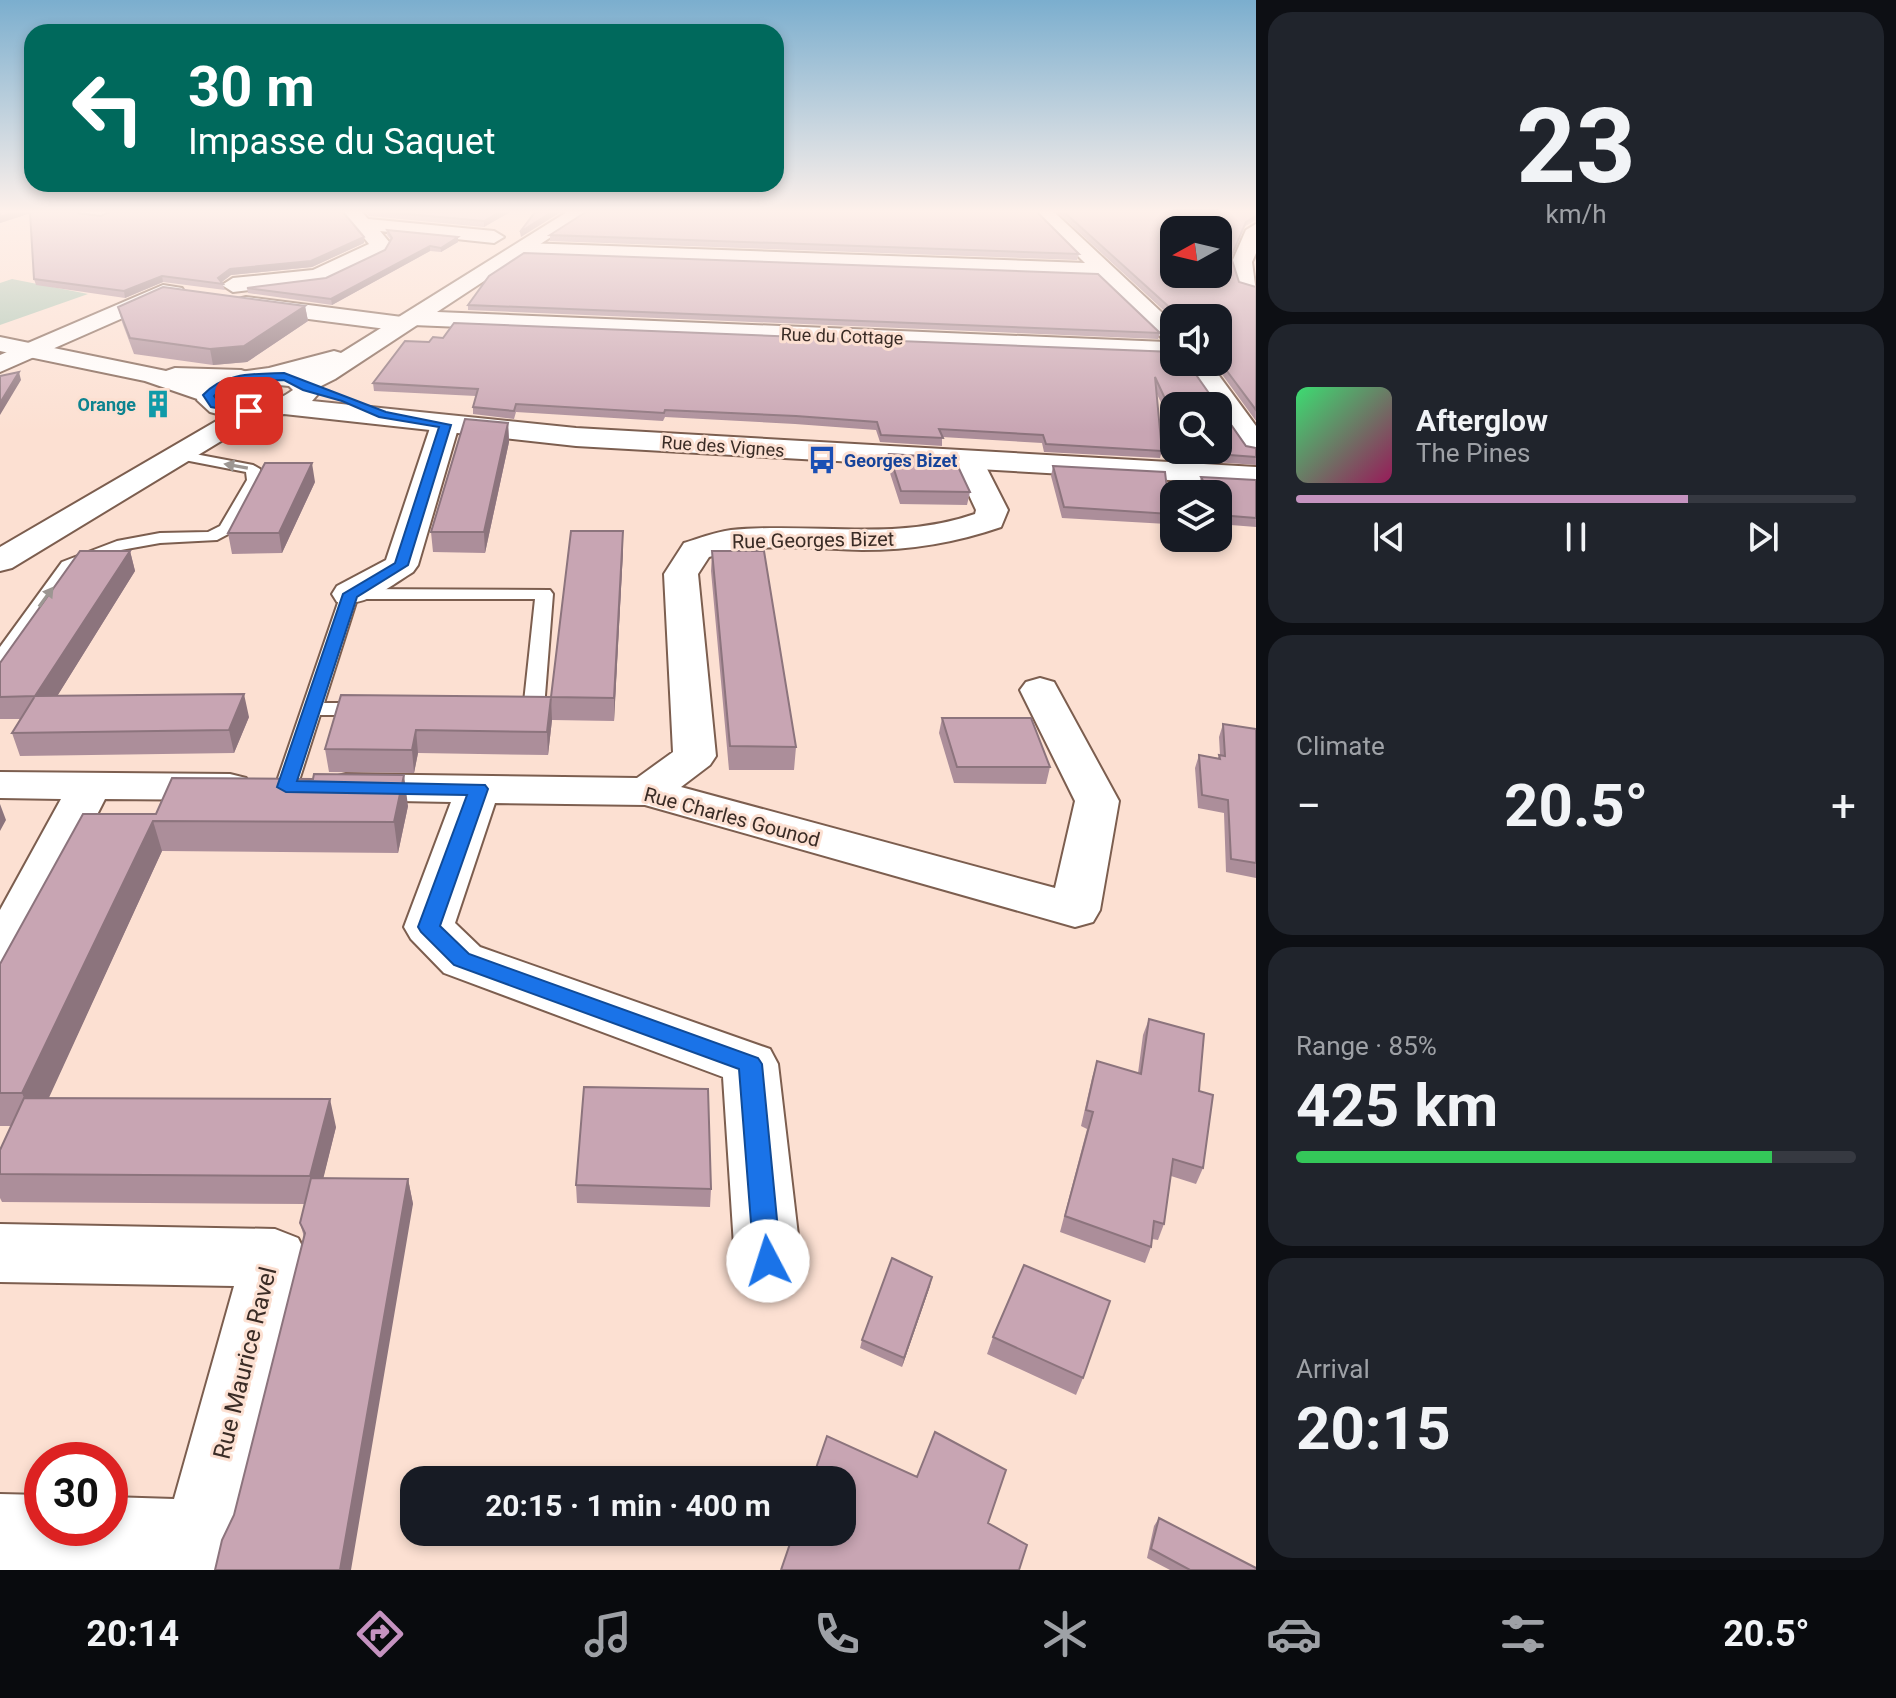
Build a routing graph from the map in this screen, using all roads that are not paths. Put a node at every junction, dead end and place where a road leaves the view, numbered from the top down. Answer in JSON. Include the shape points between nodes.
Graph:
{"nodes":[{"id":1,"x":250,"y":285,"type":"edge"},
{"id":2,"x":466,"y":285,"type":"edge"},
{"id":3,"x":1121,"y":285,"type":"edge"},
{"id":4,"x":202,"y":293,"type":"junction"},
{"id":5,"x":408,"y":321,"type":"junction"},
{"id":6,"x":1160,"y":323,"type":"edge"},
{"id":7,"x":0,"y":344,"type":"edge"},
{"id":8,"x":1160,"y":349,"type":"edge"},
{"id":9,"x":31,"y":351,"type":"junction"},
{"id":10,"x":359,"y":352,"type":"junction"},
{"id":11,"x":0,"y":364,"type":"edge"},
{"id":12,"x":152,"y":375,"type":"junction"},
{"id":13,"x":269,"y":376,"type":"junction"},
{"id":14,"x":1206,"y":376,"type":"edge"},
{"id":15,"x":241,"y":378,"type":"junction"},
{"id":16,"x":306,"y":386,"type":"junction"},
{"id":17,"x":212,"y":400,"type":"junction"},
{"id":18,"x":273,"y":408,"type":"junction"},
{"id":19,"x":383,"y":415,"type":"junction"},
{"id":20,"x":445,"y":425,"type":"junction"},
{"id":21,"x":1256,"y":446,"type":"edge"},
{"id":22,"x":179,"y":455,"type":"junction"},
{"id":23,"x":968,"y":461,"type":"junction"},
{"id":24,"x":1256,"y":476,"type":"edge"},
{"id":25,"x":112,"y":494,"type":"junction"},
{"id":26,"x":0,"y":561,"type":"edge"},
{"id":27,"x":350,"y":594,"type":"junction"},
{"id":28,"x":0,"y":660,"type":"edge"},
{"id":29,"x":1040,"y":690,"type":"dead end"},
{"id":30,"x":312,"y":709,"type":"junction"},
{"id":31,"x":391,"y":709,"type":"edge"},
{"id":32,"x":503,"y":709,"type":"edge"},
{"id":33,"x":0,"y":785,"type":"edge"},
{"id":34,"x":90,"y":786,"type":"junction"},
{"id":35,"x":286,"y":787,"type":"junction"},
{"id":36,"x":478,"y":789,"type":"junction"},
{"id":37,"x":647,"y":792,"type":"junction"},
{"id":38,"x":0,"y":957,"type":"edge"},
{"id":39,"x":0,"y":1253,"type":"edge"},
{"id":40,"x":768,"y":1261,"type":"dead end"},
{"id":41,"x":0,"y":1533,"type":"edge"}],
"edges":[{"from":1,"to":4,"type":"street"},
{"from":2,"to":5,"type":"street"},
{"from":3,"to":6,"type":"street"},
{"from":4,"to":5,"type":"street","name":"Rue du Cottage"},
{"from":4,"to":9,"type":"street","via":[[163,292]]},
{"from":5,"to":8,"type":"street","name":"Rue du Cottage"},
{"from":5,"to":10,"type":"street"},
{"from":7,"to":9,"type":"street"},
{"from":9,"to":11,"type":"street"},
{"from":9,"to":12,"type":"street"},
{"from":10,"to":13,"type":"street"},
{"from":10,"to":16,"type":"street"},
{"from":12,"to":15,"type":"street"},
{"from":12,"to":17,"type":"street","name":"Rue des Vignes"},
{"from":13,"to":15,"type":"street"},
{"from":13,"to":16,"type":"street","name":"Rue des Vignes"},
{"from":14,"to":21,"type":"street"},
{"from":15,"to":17,"type":"street","via":[[218,386]]},
{"from":16,"to":18,"type":"street","via":[[301,398]]},
{"from":16,"to":19,"type":"street","name":"Rue des Vignes"},
{"from":17,"to":18,"type":"street","name":"Rue des Vignes","via":[[236,410]]},
{"from":17,"to":25,"type":"street","via":[[181,440]]},
{"from":18,"to":19,"type":"street","name":"Rue des Vignes"},
{"from":18,"to":22,"type":"street","via":[[226,426]]},
{"from":19,"to":20,"type":"street","name":"Rue des Vignes"},
{"from":20,"to":23,"type":"street","name":"Rue des Vignes"},
{"from":20,"to":27,"type":"street","via":[[401,565]]},
{"from":22,"to":25,"type":"street"},
{"from":28,"to":22,"type":"lane","one_way":true,"via":[[68,566],[117,546],[211,537],[226,529],[255,480],[253,469]]},
{"from":23,"to":24,"type":"street","name":"Rue des Vignes"},
{"from":23,"to":37,"type":"street","name":"Rue Georges Bizet","via":[[992,510],[990,520],[965,532],[730,540],[696,550],[681,574],[695,756]]},
{"from":25,"to":26,"type":"street"},
{"from":27,"to":30,"type":"lane"},
{"from":27,"to":32,"type":"lane","via":[[544,594],[534,708]]},
{"from":29,"to":37,"type":"street","name":"Rue Charles Gounod","via":[[1097,801],[1075,910]]},
{"from":30,"to":31,"type":"lane"},
{"from":30,"to":35,"type":"lane"},
{"from":33,"to":34,"type":"street","name":"Rue Charles Gounod"},
{"from":34,"to":35,"type":"street","name":"Rue Charles Gounod"},
{"from":34,"to":38,"type":"street"},
{"from":35,"to":36,"type":"street","name":"Rue Charles Gounod"},
{"from":36,"to":37,"type":"street","name":"Rue Charles Gounod"},
{"from":36,"to":40,"type":"street","via":[[429,927],[462,960],[750,1064]]},
{"from":39,"to":41,"type":"street","name":"Rue Maurice Ravel","via":[[275,1258],[201,1538]]}]}
